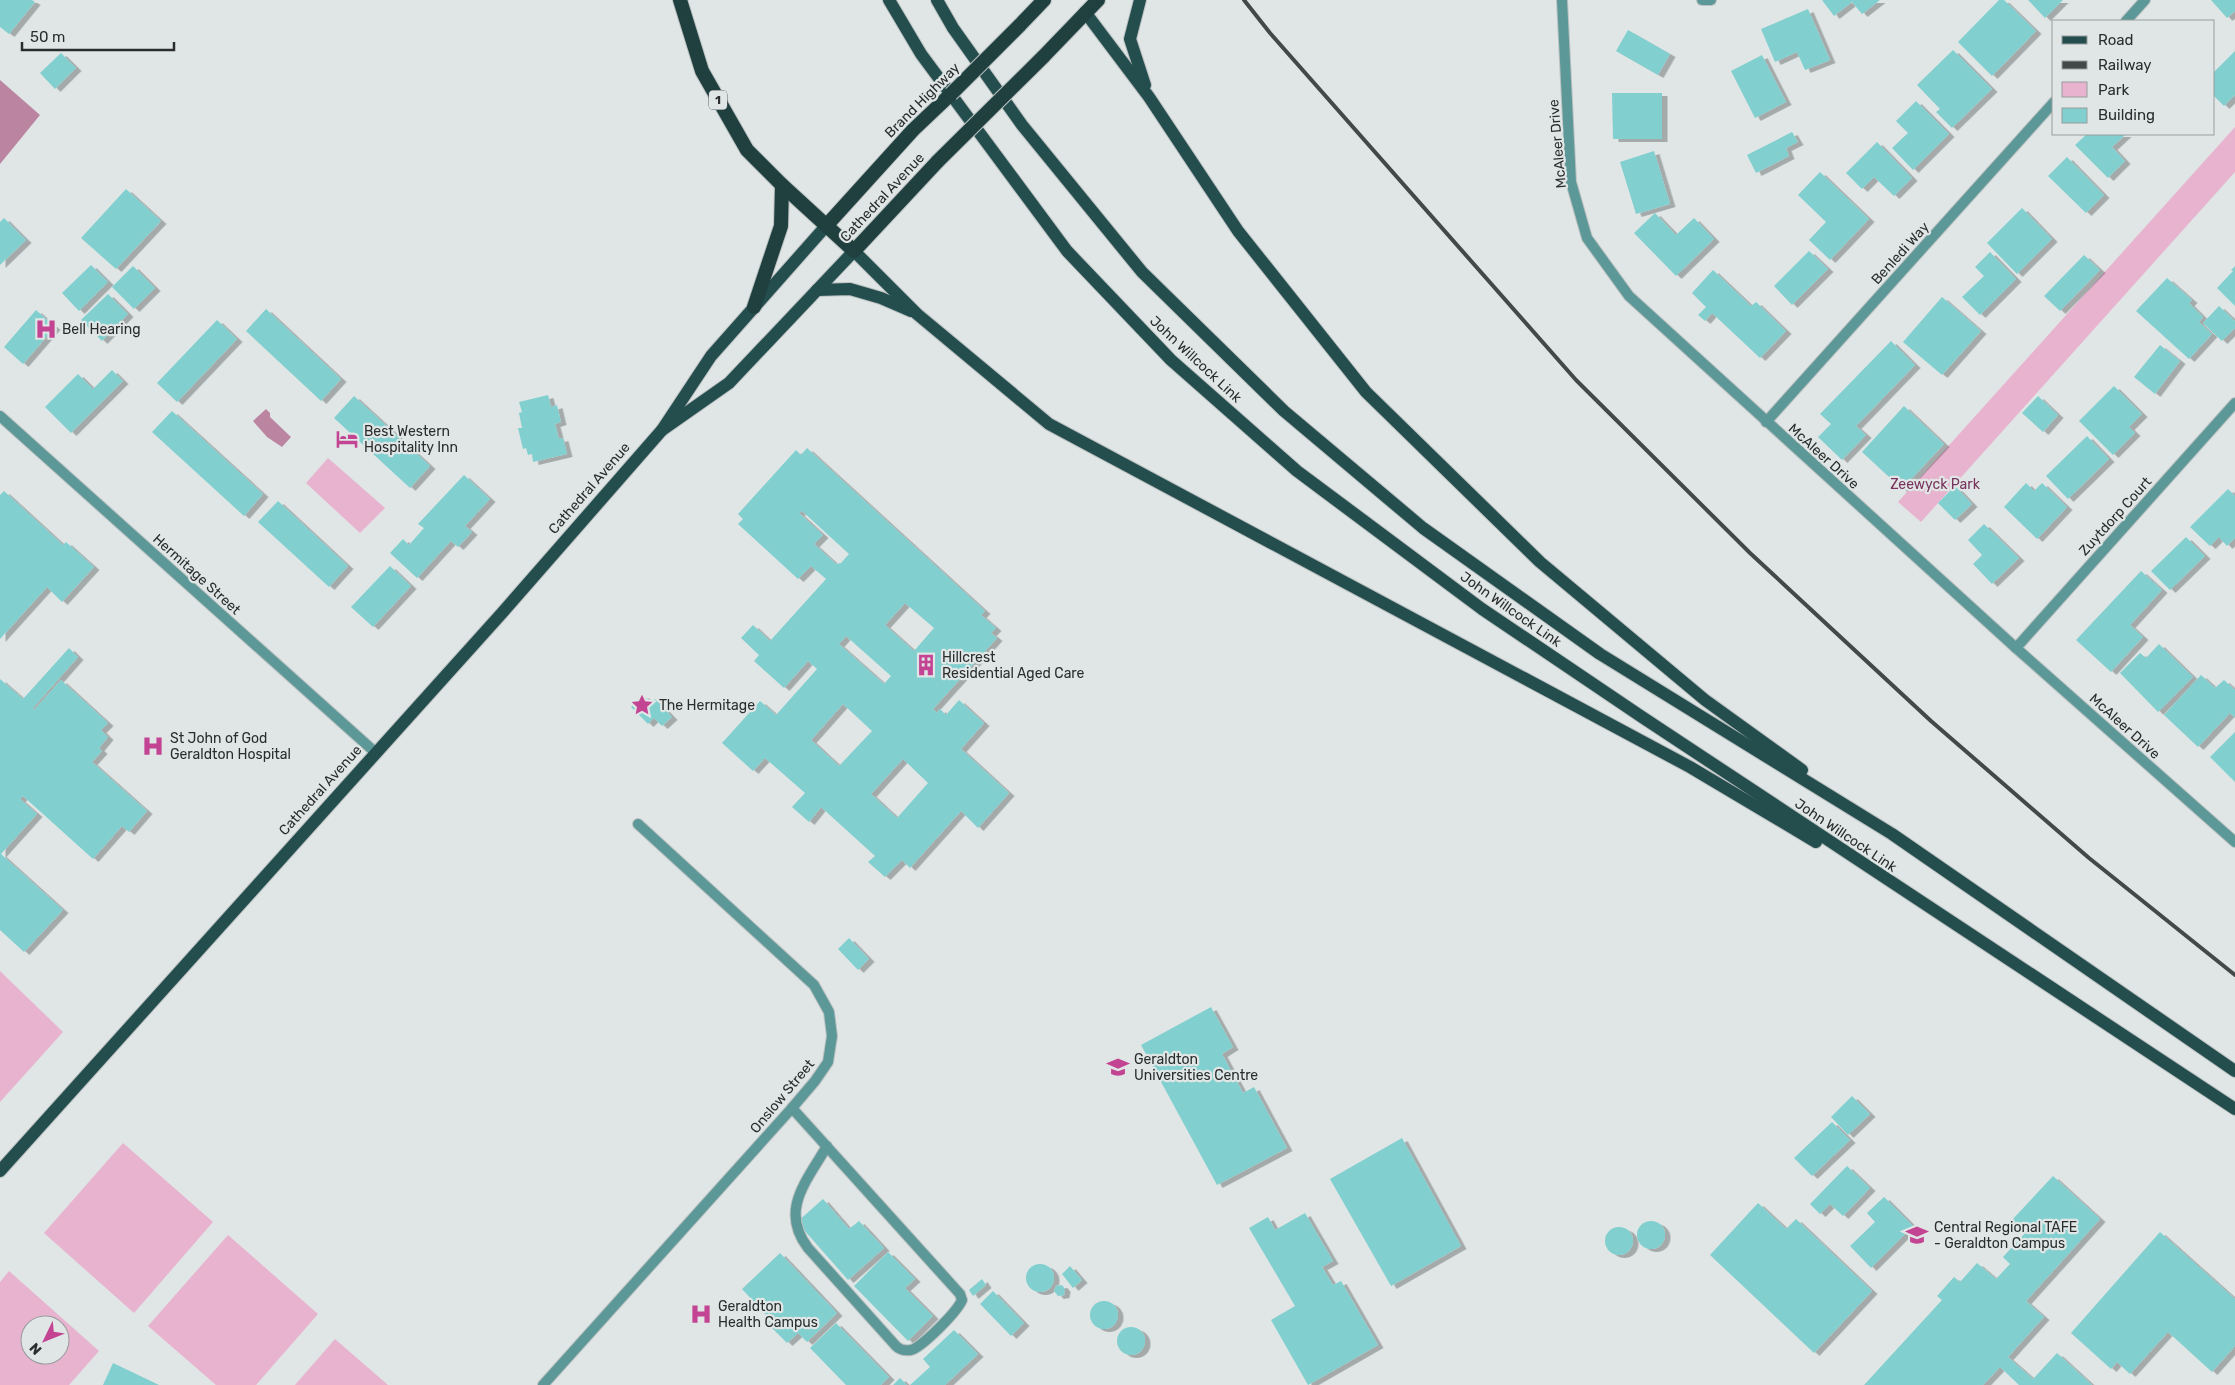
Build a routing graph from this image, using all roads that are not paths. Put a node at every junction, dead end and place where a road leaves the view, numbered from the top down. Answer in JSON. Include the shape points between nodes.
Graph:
{"nodes":[{"id":1,"x":680,"y":0,"type":"edge"},
{"id":2,"x":889,"y":0,"type":"edge"},
{"id":3,"x":937,"y":0,"type":"edge"},
{"id":4,"x":1044,"y":0,"type":"edge"},
{"id":5,"x":1098,"y":0,"type":"edge"},
{"id":6,"x":1140,"y":0,"type":"edge"},
{"id":7,"x":1562,"y":0,"type":"edge"},
{"id":8,"x":1702,"y":0,"type":"edge"},
{"id":9,"x":1711,"y":0,"type":"edge"},
{"id":10,"x":2145,"y":0,"type":"edge"},
{"id":11,"x":1082,"y":6,"type":"edge"},
{"id":12,"x":2127,"y":20,"type":"edge"},
{"id":13,"x":1149,"y":97,"type":"junction"},
{"id":14,"x":2052,"y":104,"type":"edge"},
{"id":15,"x":782,"y":185,"type":"junction"},
{"id":16,"x":826,"y":226,"type":"junction"},
{"id":17,"x":854,"y":251,"type":"junction"},
{"id":18,"x":817,"y":290,"type":"junction"},
{"id":19,"x":754,"y":307,"type":"junction"},
{"id":20,"x":917,"y":314,"type":"junction"},
{"id":21,"x":2235,"y":403,"type":"edge"},
{"id":22,"x":0,"y":416,"type":"edge"},
{"id":23,"x":1766,"y":422,"type":"junction"},
{"id":24,"x":662,"y":430,"type":"junction"},
{"id":25,"x":2016,"y":648,"type":"junction"},
{"id":26,"x":376,"y":753,"type":"junction"},
{"id":27,"x":638,"y":824,"type":"dead end"},
{"id":28,"x":1892,"y":834,"type":"junction"},
{"id":29,"x":2235,"y":842,"type":"edge"},
{"id":30,"x":1951,"y":922,"type":"junction"},
{"id":31,"x":2235,"y":1071,"type":"edge"},
{"id":32,"x":792,"y":1108,"type":"junction"},
{"id":33,"x":2235,"y":1109,"type":"edge"},
{"id":34,"x":827,"y":1146,"type":"junction"},
{"id":35,"x":0,"y":1172,"type":"edge"},
{"id":36,"x":543,"y":1385,"type":"edge"}],
"edges":[{"from":1,"to":15,"type":"highway","number":"1","via":[[702,71],[747,150]]},
{"from":2,"to":30,"type":"main road","name":"John Willcock Link","via":[[921,54],[1067,251],[1171,360],[1297,471],[1482,609]]},
{"from":3,"to":28,"type":"main road","name":"John Willcock Link","via":[[953,28],[1022,125],[1142,272],[1284,412],[1423,528],[1600,654]]},
{"from":4,"to":16,"type":"highway","name":"Brand Highway","bridge":true,"via":[[913,130]]},
{"from":5,"to":11,"type":"highway","name":"Cathedral Avenue"},
{"from":6,"to":13,"type":"main road","via":[[1130,39]]},
{"from":7,"to":23,"type":"street","name":"McAleer Drive","via":[[1571,182],[1588,238],[1629,296]]},
{"from":8,"to":9,"type":"street"},
{"from":10,"to":12,"type":"street"},
{"from":11,"to":13,"type":"main road"},
{"from":11,"to":17,"type":"highway","name":"Cathedral Avenue","bridge":true,"via":[[1043,57],[938,161]]},
{"from":13,"to":28,"type":"main road","via":[[1238,231],[1366,392],[1540,562],[1705,700]]},
{"from":14,"to":23,"type":"street","name":"Benledi Way"},
{"from":15,"to":16,"type":"highway","number":"1"},
{"from":15,"to":19,"type":"highway","via":[[780,226]]},
{"from":16,"to":17,"type":"highway","number":"1"},
{"from":16,"to":19,"type":"main road","name":"Cathedral Avenue"},
{"from":17,"to":18,"type":"main road","name":"Cathedral Avenue"},
{"from":17,"to":20,"type":"main road"},
{"from":18,"to":20,"type":"main road","via":[[850,289]]},
{"from":18,"to":24,"type":"main road","name":"Cathedral Avenue","via":[[729,383]]},
{"from":19,"to":24,"type":"main road","name":"Cathedral Avenue","via":[[711,356]]},
{"from":20,"to":30,"type":"main road","via":[[1049,424],[1690,768]]},
{"from":21,"to":25,"type":"street","name":"Zuytdorp Court"},
{"from":22,"to":26,"type":"street","name":"Hermitage Street"},
{"from":23,"to":25,"type":"street","name":"McAleer Drive"},
{"from":24,"to":26,"type":"main road","name":"Cathedral Avenue"},
{"from":25,"to":29,"type":"street","name":"McAleer Drive"},
{"from":26,"to":35,"type":"main road","name":"Cathedral Avenue"},
{"from":27,"to":32,"type":"street","name":"Onslow Street","via":[[814,985],[829,1012],[832,1036],[828,1062]]},
{"from":28,"to":31,"type":"main road","name":"John Willcock Link"},
{"from":30,"to":33,"type":"main road","name":"John Willcock Link"},
{"from":32,"to":34,"type":"street"},
{"from":32,"to":36,"type":"street","name":"Onslow Street"},
{"from":34,"to":34,"type":"street","via":[[794,1208],[797,1230],[808,1248],[896,1346],[905,1350],[914,1348],[954,1314],[962,1300],[960,1294]]}]}
